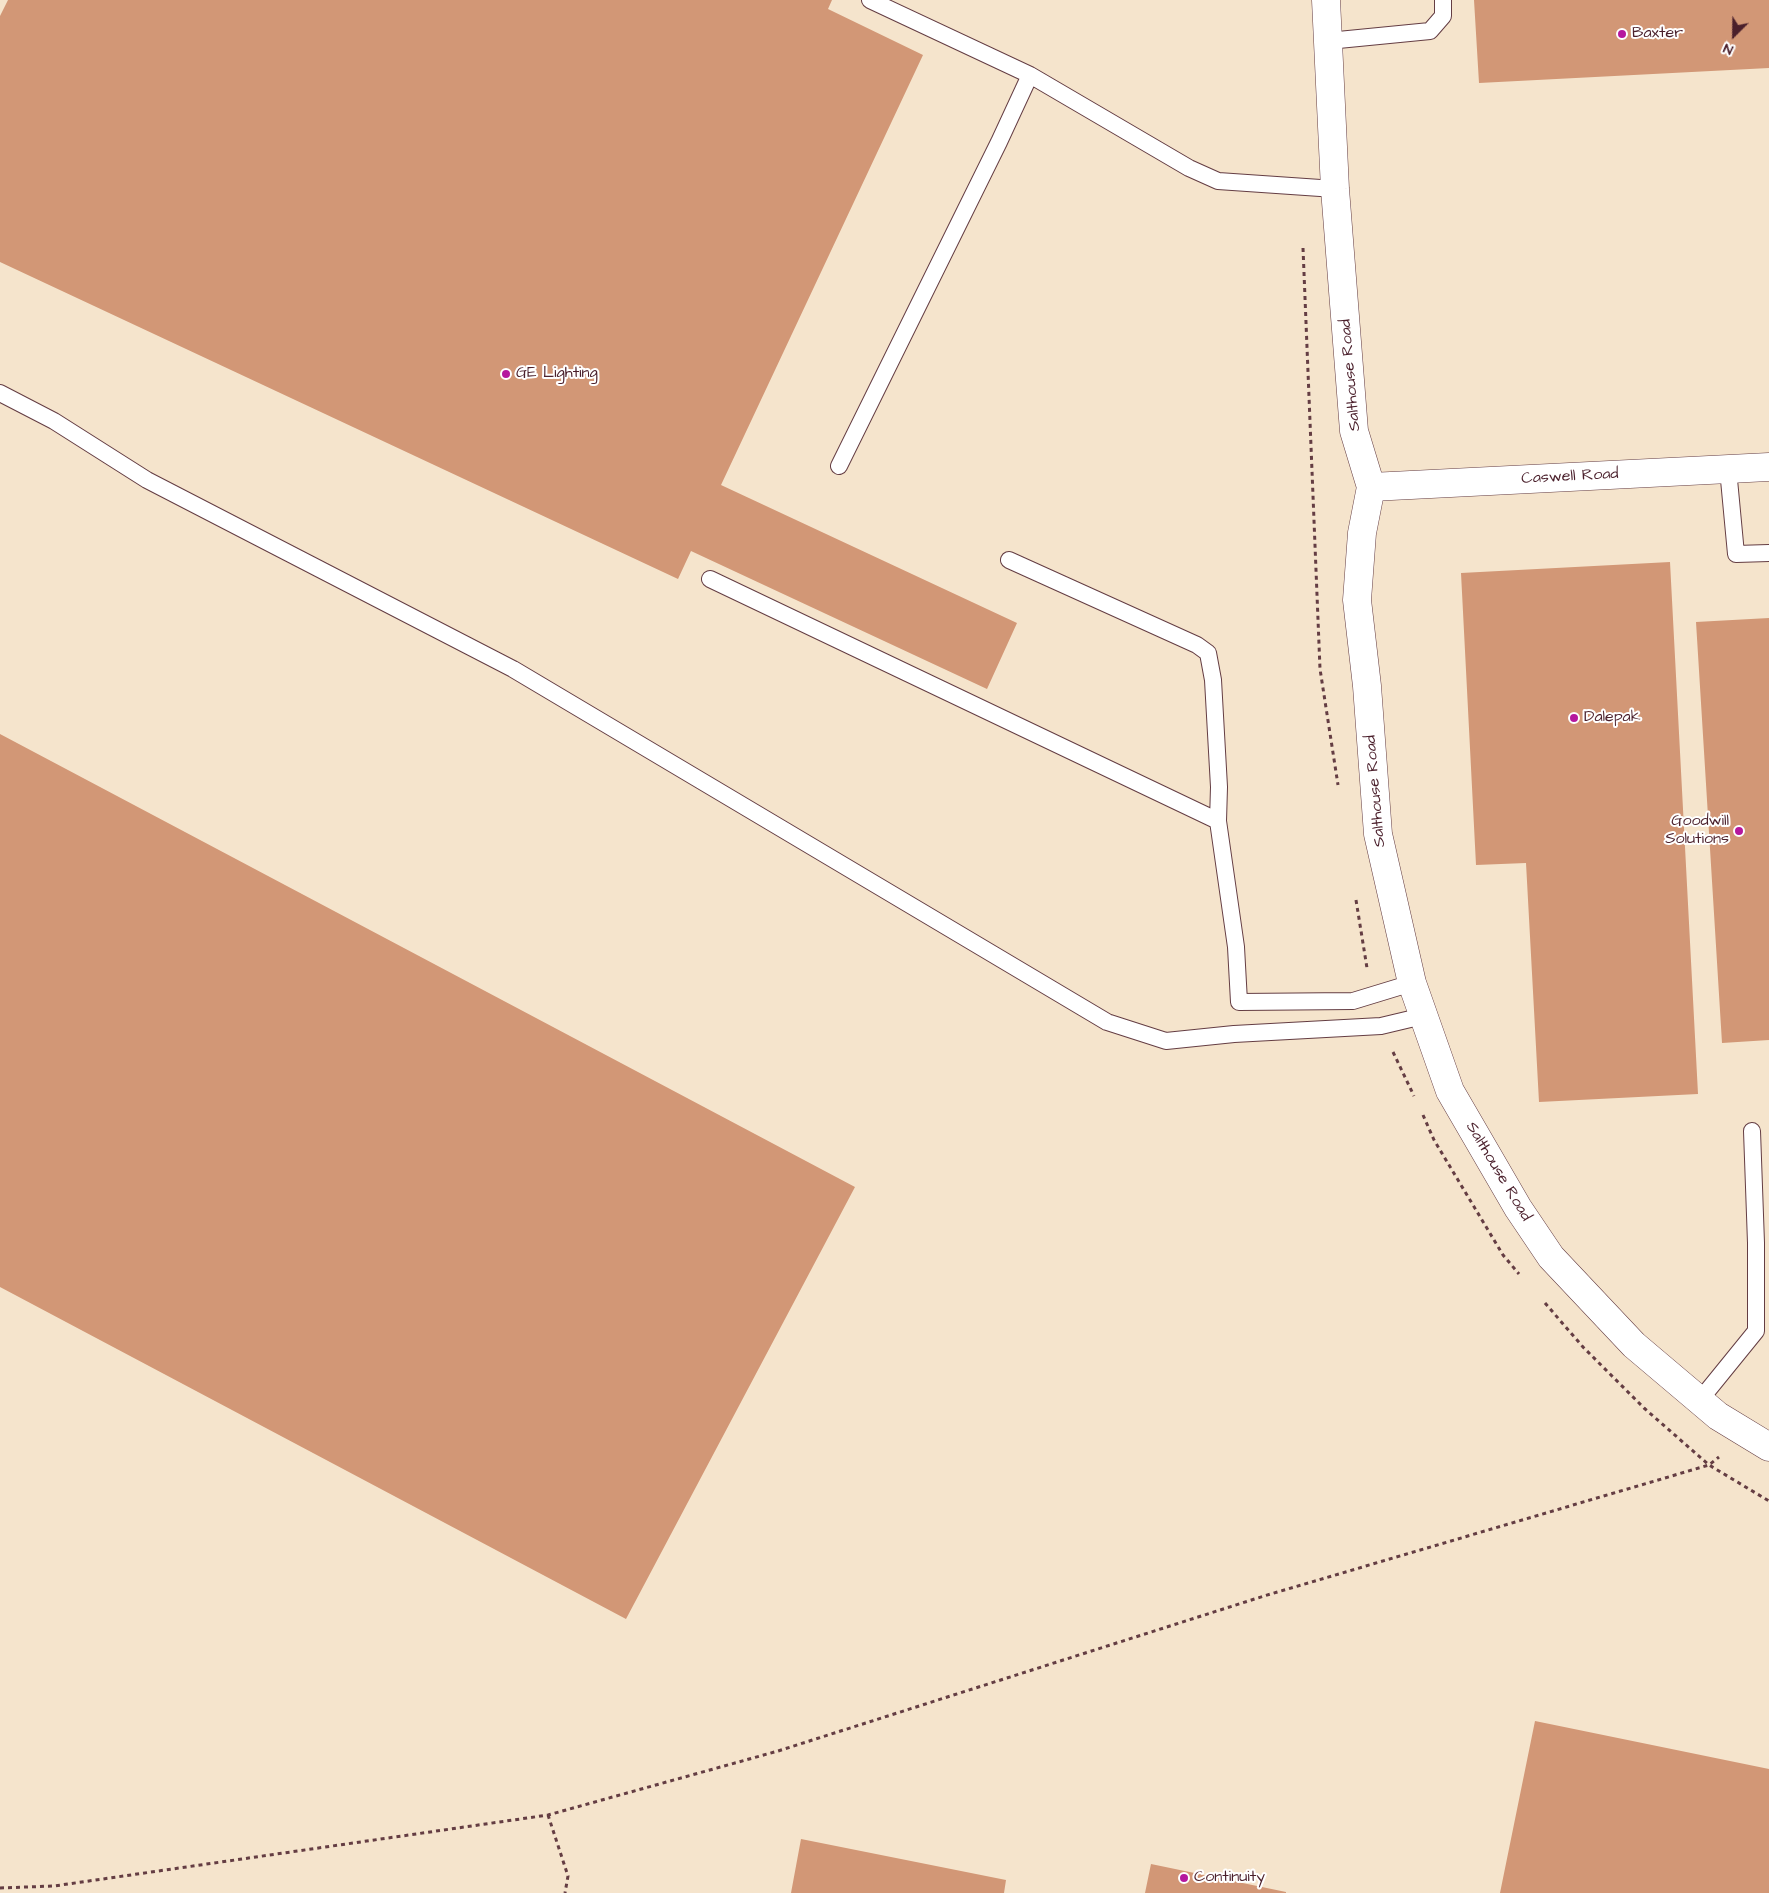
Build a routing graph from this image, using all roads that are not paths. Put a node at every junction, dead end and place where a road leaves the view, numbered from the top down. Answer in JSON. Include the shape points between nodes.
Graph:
{"nodes":[{"id":1,"x":870,"y":0,"type":"edge"},
{"id":2,"x":1326,"y":0,"type":"edge"},
{"id":3,"x":1443,"y":0,"type":"edge"},
{"id":4,"x":1328,"y":41,"type":"junction"},
{"id":5,"x":1030,"y":75,"type":"junction"},
{"id":6,"x":1335,"y":189,"type":"junction"},
{"id":7,"x":0,"y":393,"type":"edge"},
{"id":8,"x":839,"y":466,"type":"dead end"},
{"id":9,"x":1769,"y":467,"type":"edge"},
{"id":10,"x":1728,"y":469,"type":"junction"},
{"id":11,"x":1371,"y":487,"type":"junction"},
{"id":12,"x":1769,"y":553,"type":"edge"},
{"id":13,"x":1008,"y":560,"type":"dead end"},
{"id":14,"x":710,"y":579,"type":"dead end"},
{"id":15,"x":1218,"y":821,"type":"junction"},
{"id":16,"x":1412,"y":983,"type":"junction"},
{"id":17,"x":1422,"y":1016,"type":"junction"},
{"id":18,"x":1752,"y":1131,"type":"dead end"},
{"id":19,"x":1700,"y":1400,"type":"junction"},
{"id":20,"x":1769,"y":1448,"type":"edge"}],
"edges":[{"from":1,"to":5,"type":"lane"},
{"from":2,"to":4,"type":"street","name":"Salthouse Road"},
{"from":3,"to":4,"type":"lane","via":[[1444,16],[1430,31]]},
{"from":4,"to":6,"type":"street","name":"Salthouse Road"},
{"from":5,"to":6,"type":"lane","via":[[1218,181]]},
{"from":5,"to":8,"type":"lane"},
{"from":6,"to":11,"type":"street","name":"Salthouse Road","via":[[1354,431]]},
{"from":7,"to":17,"type":"lane","via":[[54,422],[147,480],[513,669],[1107,1022],[1166,1041],[1382,1026]]},
{"from":9,"to":10,"type":"street","name":"Caswell Road"},
{"from":10,"to":11,"type":"street","name":"Caswell Road"},
{"from":10,"to":12,"type":"lane","via":[[1736,554]]},
{"from":11,"to":16,"type":"street","name":"Salthouse Road","via":[[1362,534],[1357,600],[1378,834]]},
{"from":13,"to":15,"type":"lane","via":[[1197,645],[1208,653],[1214,689]]},
{"from":14,"to":15,"type":"lane"},
{"from":15,"to":16,"type":"lane","via":[[1236,947],[1239,1002],[1353,1001]]},
{"from":16,"to":17,"type":"street","name":"Salthouse Road"},
{"from":17,"to":19,"type":"street","name":"Salthouse Road","via":[[1450,1092],[1518,1208],[1551,1257],[1634,1345]]},
{"from":18,"to":19,"type":"lane","via":[[1756,1331]]},
{"from":19,"to":20,"type":"street","name":"Salthouse Road","via":[[1718,1416]]}]}
